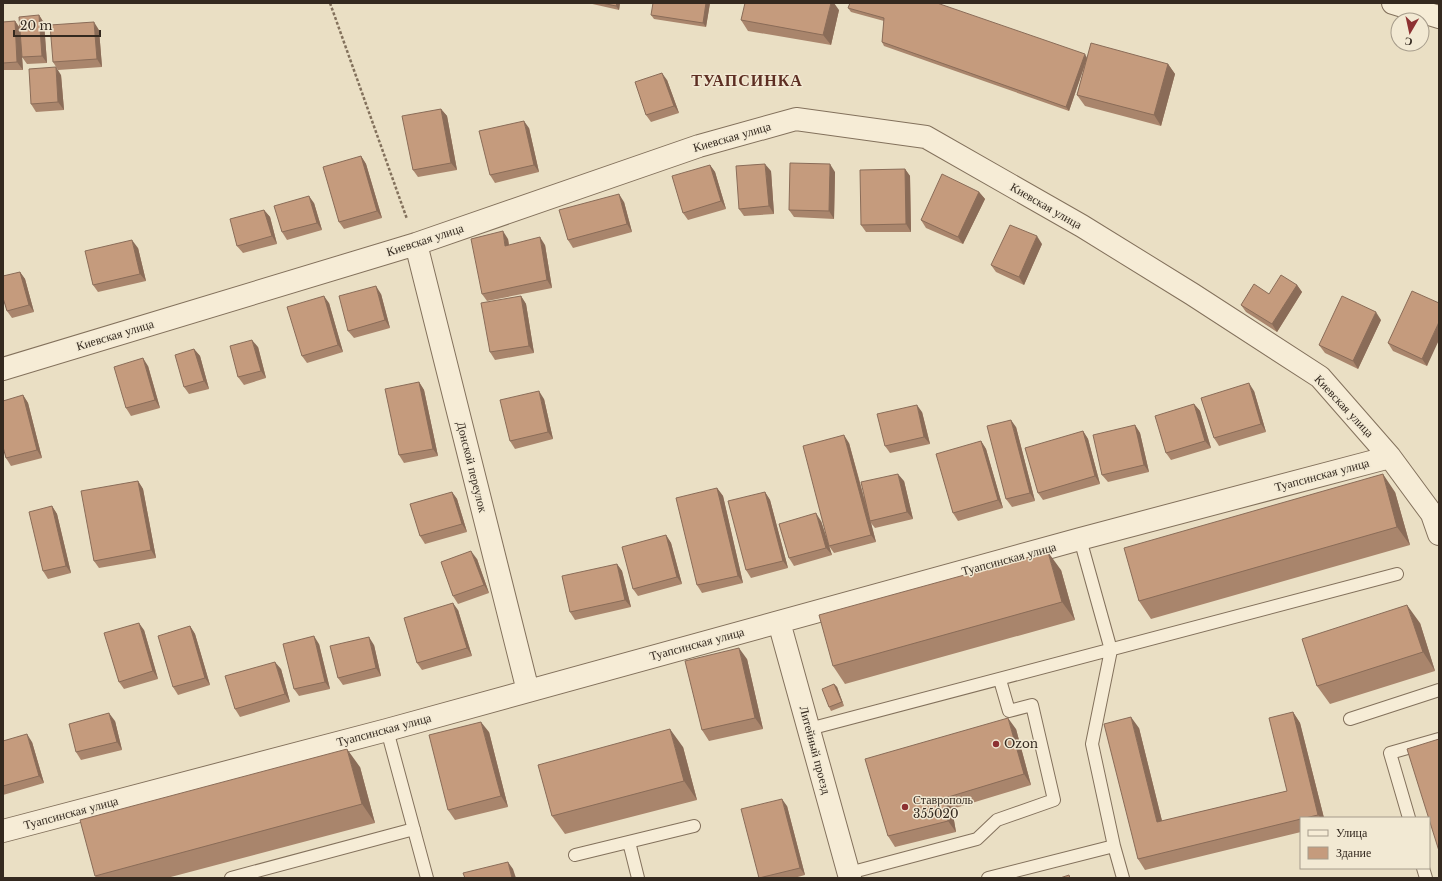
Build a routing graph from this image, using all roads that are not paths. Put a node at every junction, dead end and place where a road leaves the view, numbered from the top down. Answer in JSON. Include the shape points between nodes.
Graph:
{"nodes":[{"id":1,"x":1393,"y":3,"type":"edge"},
{"id":2,"x":1439,"y":17,"type":"edge"},
{"id":3,"x":416,"y":244,"type":"junction"},
{"id":4,"x":3,"y":369,"type":"edge"},
{"id":5,"x":1390,"y":457,"type":"junction"},
{"id":6,"x":1439,"y":534,"type":"edge"},
{"id":7,"x":1080,"y":539,"type":"junction"},
{"id":8,"x":1397,"y":574,"type":"dead end"},
{"id":9,"x":780,"y":622,"type":"junction"},
{"id":10,"x":1111,"y":650,"type":"junction"},
{"id":11,"x":1000,"y":680,"type":"junction"},
{"id":12,"x":528,"y":690,"type":"junction"},
{"id":13,"x":1439,"y":690,"type":"edge"},
{"id":14,"x":1350,"y":719,"type":"dead end"},
{"id":15,"x":809,"y":729,"type":"junction"},
{"id":16,"x":387,"y":730,"type":"junction"},
{"id":17,"x":1439,"y":739,"type":"edge"},
{"id":18,"x":1409,"y":817,"type":"edge"},
{"id":19,"x":694,"y":826,"type":"dead end"},
{"id":20,"x":414,"y":829,"type":"junction"},
{"id":21,"x":3,"y":831,"type":"edge"},
{"id":22,"x":629,"y":842,"type":"junction"},
{"id":23,"x":1114,"y":846,"type":"junction"},
{"id":24,"x":575,"y":855,"type":"dead end"},
{"id":25,"x":850,"y":876,"type":"edge"},
{"id":26,"x":1006,"y":876,"type":"edge"},
{"id":27,"x":231,"y":878,"type":"edge"},
{"id":28,"x":427,"y":878,"type":"edge"},
{"id":29,"x":638,"y":878,"type":"edge"},
{"id":30,"x":988,"y":878,"type":"edge"},
{"id":31,"x":1124,"y":878,"type":"edge"}],
"edges":[{"from":1,"to":2,"type":"street"},
{"from":3,"to":4,"type":"street","name":"Киевская улица"},
{"from":3,"to":5,"type":"street","name":"Киевская улица","via":[[699,146],[796,119],[926,137],[1082,226],[1320,377]]},
{"from":3,"to":12,"type":"street","name":"Донской переулок"},
{"from":5,"to":6,"type":"street","name":"Киевская улица","via":[[1432,514]]},
{"from":5,"to":7,"type":"street","name":"Туапсинская улица"},
{"from":7,"to":9,"type":"street","name":"Туапсинская улица"},
{"from":7,"to":10,"type":"lane"},
{"from":8,"to":10,"type":"lane"},
{"from":9,"to":12,"type":"street","name":"Туапсинская улица"},
{"from":9,"to":15,"type":"street","name":"Литейный проезд"},
{"from":10,"to":11,"type":"lane"},
{"from":10,"to":23,"type":"lane","via":[[1092,744]]},
{"from":11,"to":15,"type":"lane"},
{"from":11,"to":25,"type":"lane","via":[[1009,711],[1032,705],[1054,800],[997,820],[977,840]]},
{"from":12,"to":16,"type":"street","name":"Туапсинская улица"},
{"from":13,"to":14,"type":"lane"},
{"from":15,"to":25,"type":"street","name":"Литейный проезд"},
{"from":16,"to":20,"type":"lane"},
{"from":16,"to":21,"type":"street","name":"Туапсинская улица"},
{"from":17,"to":18,"type":"lane","via":[[1390,753]]},
{"from":19,"to":22,"type":"lane"},
{"from":20,"to":27,"type":"lane"},
{"from":20,"to":28,"type":"lane"},
{"from":22,"to":24,"type":"lane"},
{"from":22,"to":29,"type":"lane"},
{"from":23,"to":26,"type":"lane"},
{"from":23,"to":31,"type":"lane"},
{"from":26,"to":30,"type":"lane"}]}
